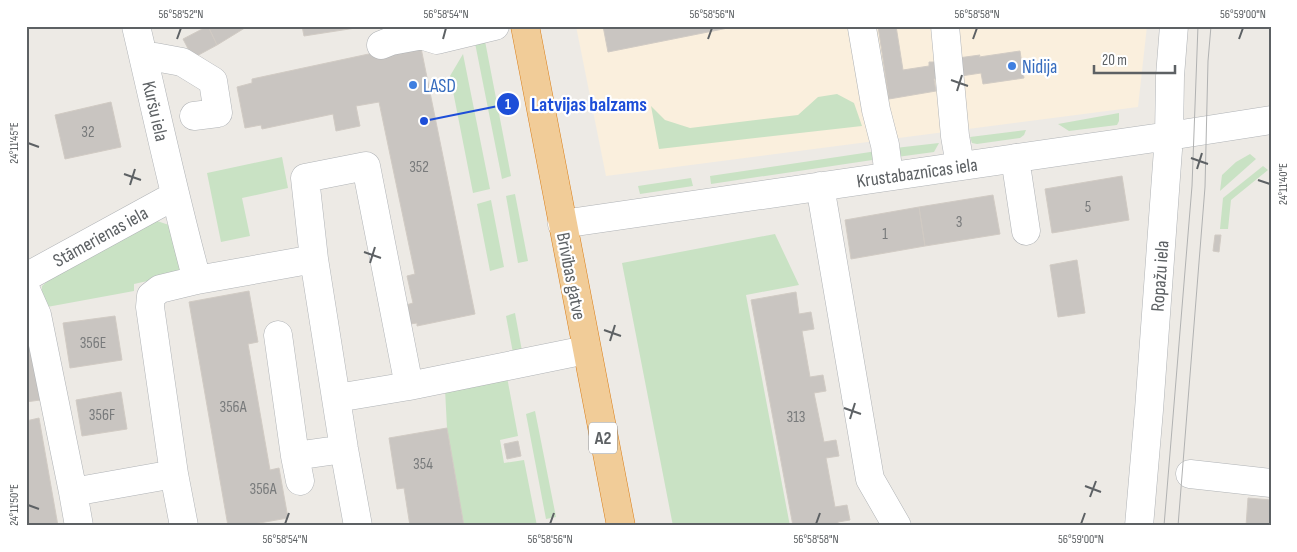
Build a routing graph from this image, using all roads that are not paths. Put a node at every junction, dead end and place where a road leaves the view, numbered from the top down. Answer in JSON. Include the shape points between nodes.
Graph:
{"nodes":[{"id":1,"x":136,"y":26,"type":"edge"},
{"id":2,"x":495,"y":26,"type":"edge"},
{"id":3,"x":524,"y":26,"type":"edge"},
{"id":4,"x":945,"y":26,"type":"edge"},
{"id":5,"x":1174,"y":26,"type":"edge"},
{"id":6,"x":862,"y":28,"type":"dead end"},
{"id":7,"x":381,"y":45,"type":"dead end"},
{"id":8,"x":155,"y":57,"type":"dead end"},
{"id":9,"x":194,"y":116,"type":"dead end"},
{"id":10,"x":1271,"y":120,"type":"edge"},
{"id":11,"x":1169,"y":136,"type":"junction"},
{"id":12,"x":1014,"y":158,"type":"junction"},
{"id":13,"x":960,"y":165,"type":"junction"},
{"id":14,"x":889,"y":176,"type":"junction"},
{"id":15,"x":820,"y":186,"type":"junction"},
{"id":16,"x":174,"y":196,"type":"junction"},
{"id":17,"x":562,"y":224,"type":"junction"},
{"id":18,"x":1026,"y":232,"type":"dead end"},
{"id":19,"x":314,"y":259,"type":"junction"},
{"id":20,"x":26,"y":277,"type":"edge"},
{"id":21,"x":197,"y":280,"type":"junction"},
{"id":22,"x":26,"y":290,"type":"edge"},
{"id":23,"x":278,"y":335,"type":"dead end"},
{"id":24,"x":586,"y":350,"type":"junction"},
{"id":25,"x":409,"y":386,"type":"junction"},
{"id":26,"x":336,"y":398,"type":"junction"},
{"id":27,"x":344,"y":449,"type":"junction"},
{"id":28,"x":174,"y":474,"type":"junction"},
{"id":29,"x":1190,"y":474,"type":"dead end"},
{"id":30,"x":1271,"y":483,"type":"edge"},
{"id":31,"x":73,"y":492,"type":"junction"},
{"id":32,"x":79,"y":526,"type":"edge"},
{"id":33,"x":184,"y":526,"type":"edge"},
{"id":34,"x":358,"y":526,"type":"edge"},
{"id":35,"x":621,"y":526,"type":"edge"},
{"id":36,"x":897,"y":526,"type":"edge"},
{"id":37,"x":1139,"y":526,"type":"edge"}],
"edges":[{"from":1,"to":16,"type":"street","name":"Kuršu iela"},
{"from":2,"to":7,"type":"street","via":[[437,40],[418,36]]},
{"from":3,"to":17,"type":"highway","name":"Brīvības gatve","number":"A2"},
{"from":4,"to":13,"type":"street"},
{"from":5,"to":11,"type":"street","name":"Ropažu iela"},
{"from":6,"to":14,"type":"street"},
{"from":8,"to":9,"type":"street","via":[[182,62],[213,80],[218,113]]},
{"from":10,"to":11,"type":"street","name":"Krustabaznīcas iela"},
{"from":11,"to":12,"type":"street","name":"Krustabaznīcas iela"},
{"from":11,"to":37,"type":"street","name":"Ropažu iela"},
{"from":12,"to":13,"type":"street","name":"Krustabaznīcas iela"},
{"from":12,"to":18,"type":"street"},
{"from":13,"to":14,"type":"street","name":"Krustabaznīcas iela"},
{"from":14,"to":15,"type":"street","name":"Krustabaznīcas iela"},
{"from":15,"to":17,"type":"street","name":"Krustabaznīcas iela"},
{"from":15,"to":36,"type":"street","via":[[870,479]]},
{"from":16,"to":20,"type":"street","name":"Stāmerienas iela"},
{"from":16,"to":21,"type":"street","name":"Kuršu iela"},
{"from":17,"to":24,"type":"highway","name":"Brīvības gatve","number":"A2"},
{"from":19,"to":21,"type":"street"},
{"from":19,"to":25,"type":"street","via":[[305,178],[366,166]]},
{"from":19,"to":26,"type":"street"},
{"from":21,"to":28,"type":"street","via":[[160,290],[151,296]]},
{"from":22,"to":31,"type":"street","via":[[37,315]]},
{"from":23,"to":27,"type":"street","via":[[298,469]]},
{"from":24,"to":25,"type":"street"},
{"from":24,"to":35,"type":"highway","name":"Brīvības gatve","number":"A2"},
{"from":25,"to":26,"type":"street"},
{"from":26,"to":27,"type":"street"},
{"from":27,"to":34,"type":"street"},
{"from":28,"to":31,"type":"street"},
{"from":28,"to":33,"type":"street"},
{"from":29,"to":30,"type":"street"},
{"from":31,"to":32,"type":"street"}]}
